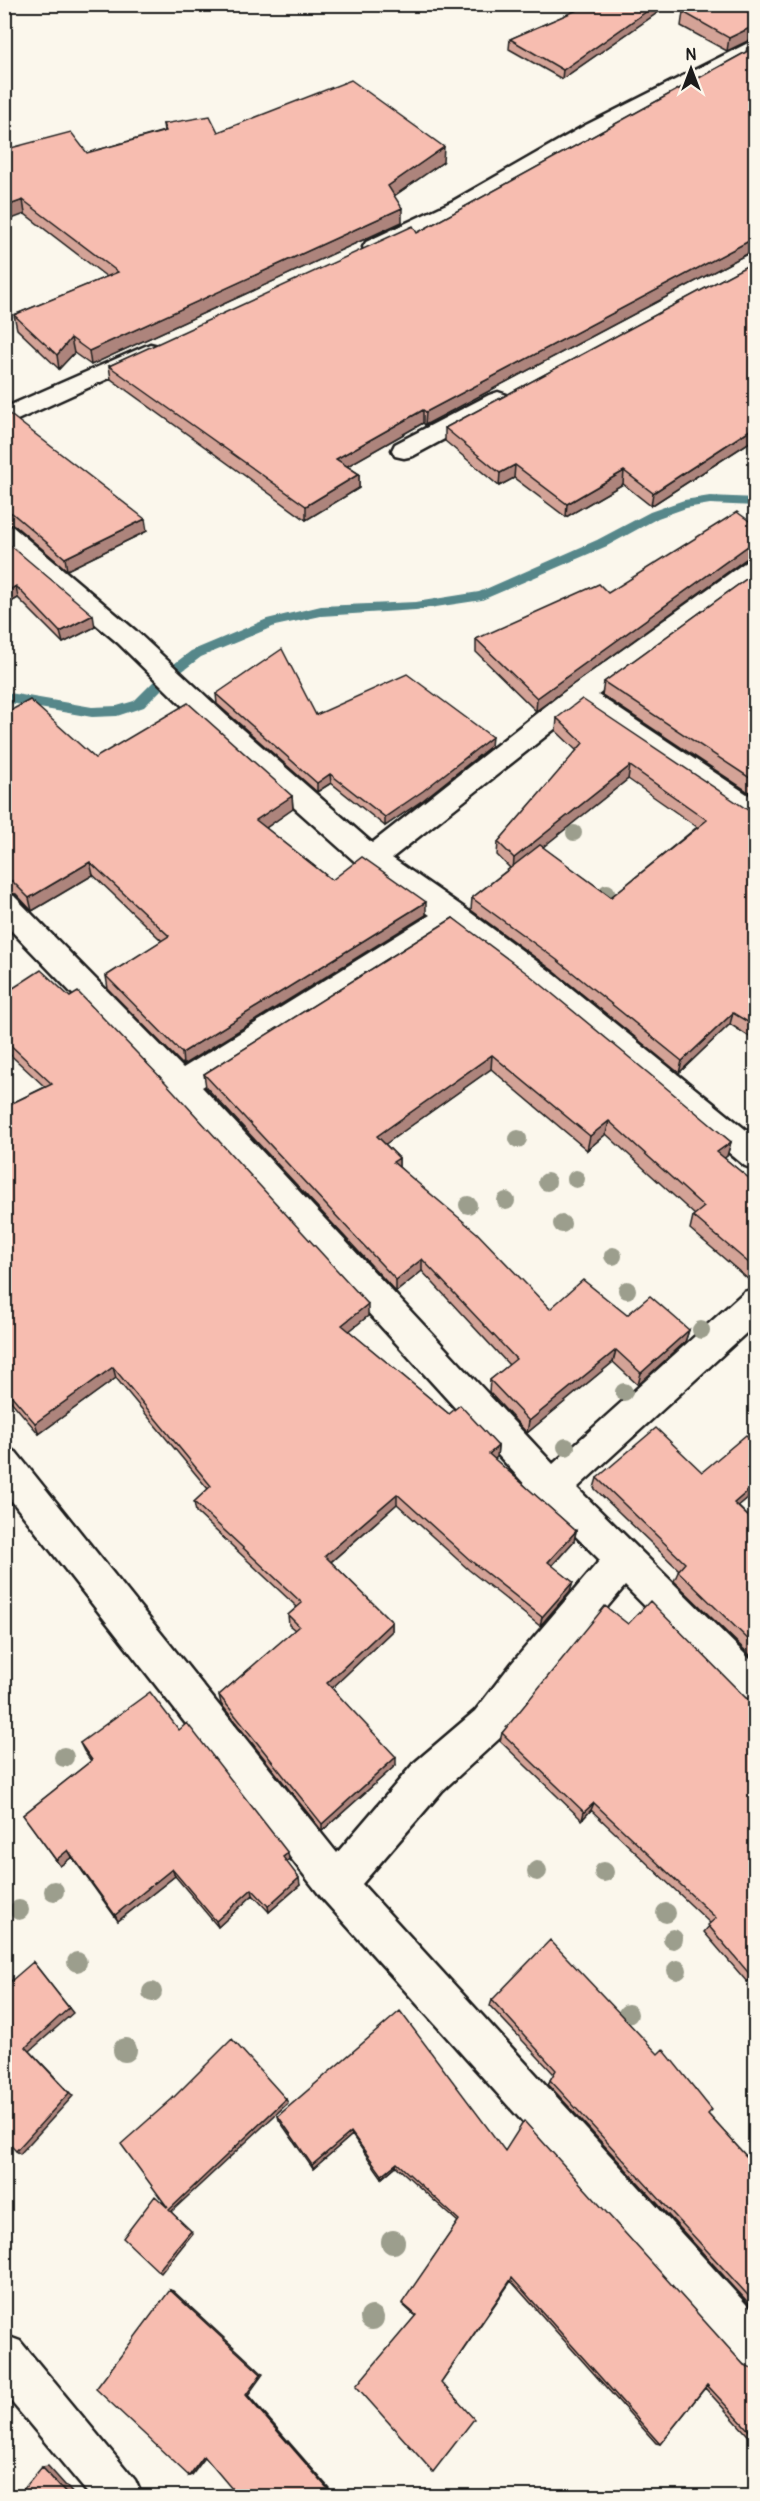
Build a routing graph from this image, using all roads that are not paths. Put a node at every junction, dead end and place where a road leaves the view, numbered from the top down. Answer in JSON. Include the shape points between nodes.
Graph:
{"nodes":[{"id":1,"x":756,"y":45,"type":"edge"},
{"id":2,"x":354,"y":256,"type":"edge"},
{"id":3,"x":174,"y":340,"type":"edge"},
{"id":4,"x":518,"y":389,"type":"edge"},
{"id":5,"x":4,"y":418,"type":"edge"},
{"id":6,"x":404,"y":450,"type":"dead end"},
{"id":7,"x":4,"y":533,"type":"edge"},
{"id":8,"x":756,"y":567,"type":"edge"},
{"id":9,"x":579,"y":695,"type":"junction"},
{"id":10,"x":756,"y":814,"type":"edge"},
{"id":11,"x":371,"y":858,"type":"junction"},
{"id":12,"x":4,"y":904,"type":"edge"},
{"id":13,"x":453,"y":915,"type":"junction"},
{"id":14,"x":180,"y":1085,"type":"junction"},
{"id":15,"x":756,"y":1157,"type":"edge"},
{"id":16,"x":756,"y":1302,"type":"edge"},
{"id":17,"x":4,"y":1463,"type":"edge"},
{"id":18,"x":552,"y":1488,"type":"junction"},
{"id":19,"x":624,"y":1559,"type":"junction"},
{"id":20,"x":756,"y":1692,"type":"edge"},
{"id":21,"x":336,"y":1884,"type":"junction"},
{"id":22,"x":756,"y":2348,"type":"edge"},
{"id":23,"x":4,"y":2357,"type":"edge"},
{"id":24,"x":119,"y":2496,"type":"edge"}],
"edges":[{"from":1,"to":2,"type":"street","via":[[592,131],[461,207]]},
{"from":3,"to":5,"type":"street"},
{"from":4,"to":6,"type":"street"},
{"from":7,"to":11,"type":"street","via":[[127,637],[217,723]]},
{"from":8,"to":9,"type":"street"},
{"from":9,"to":10,"type":"street"},
{"from":9,"to":11,"type":"street"},
{"from":11,"to":13,"type":"street"},
{"from":12,"to":14,"type":"street"},
{"from":13,"to":14,"type":"street"},
{"from":13,"to":15,"type":"street","via":[[543,982]]},
{"from":14,"to":18,"type":"street"},
{"from":16,"to":18,"type":"street"},
{"from":17,"to":21,"type":"street"},
{"from":18,"to":19,"type":"street"},
{"from":19,"to":20,"type":"street"},
{"from":19,"to":21,"type":"street","via":[[488,1724],[428,1777]]},
{"from":21,"to":22,"type":"street"},
{"from":23,"to":24,"type":"street"}]}
